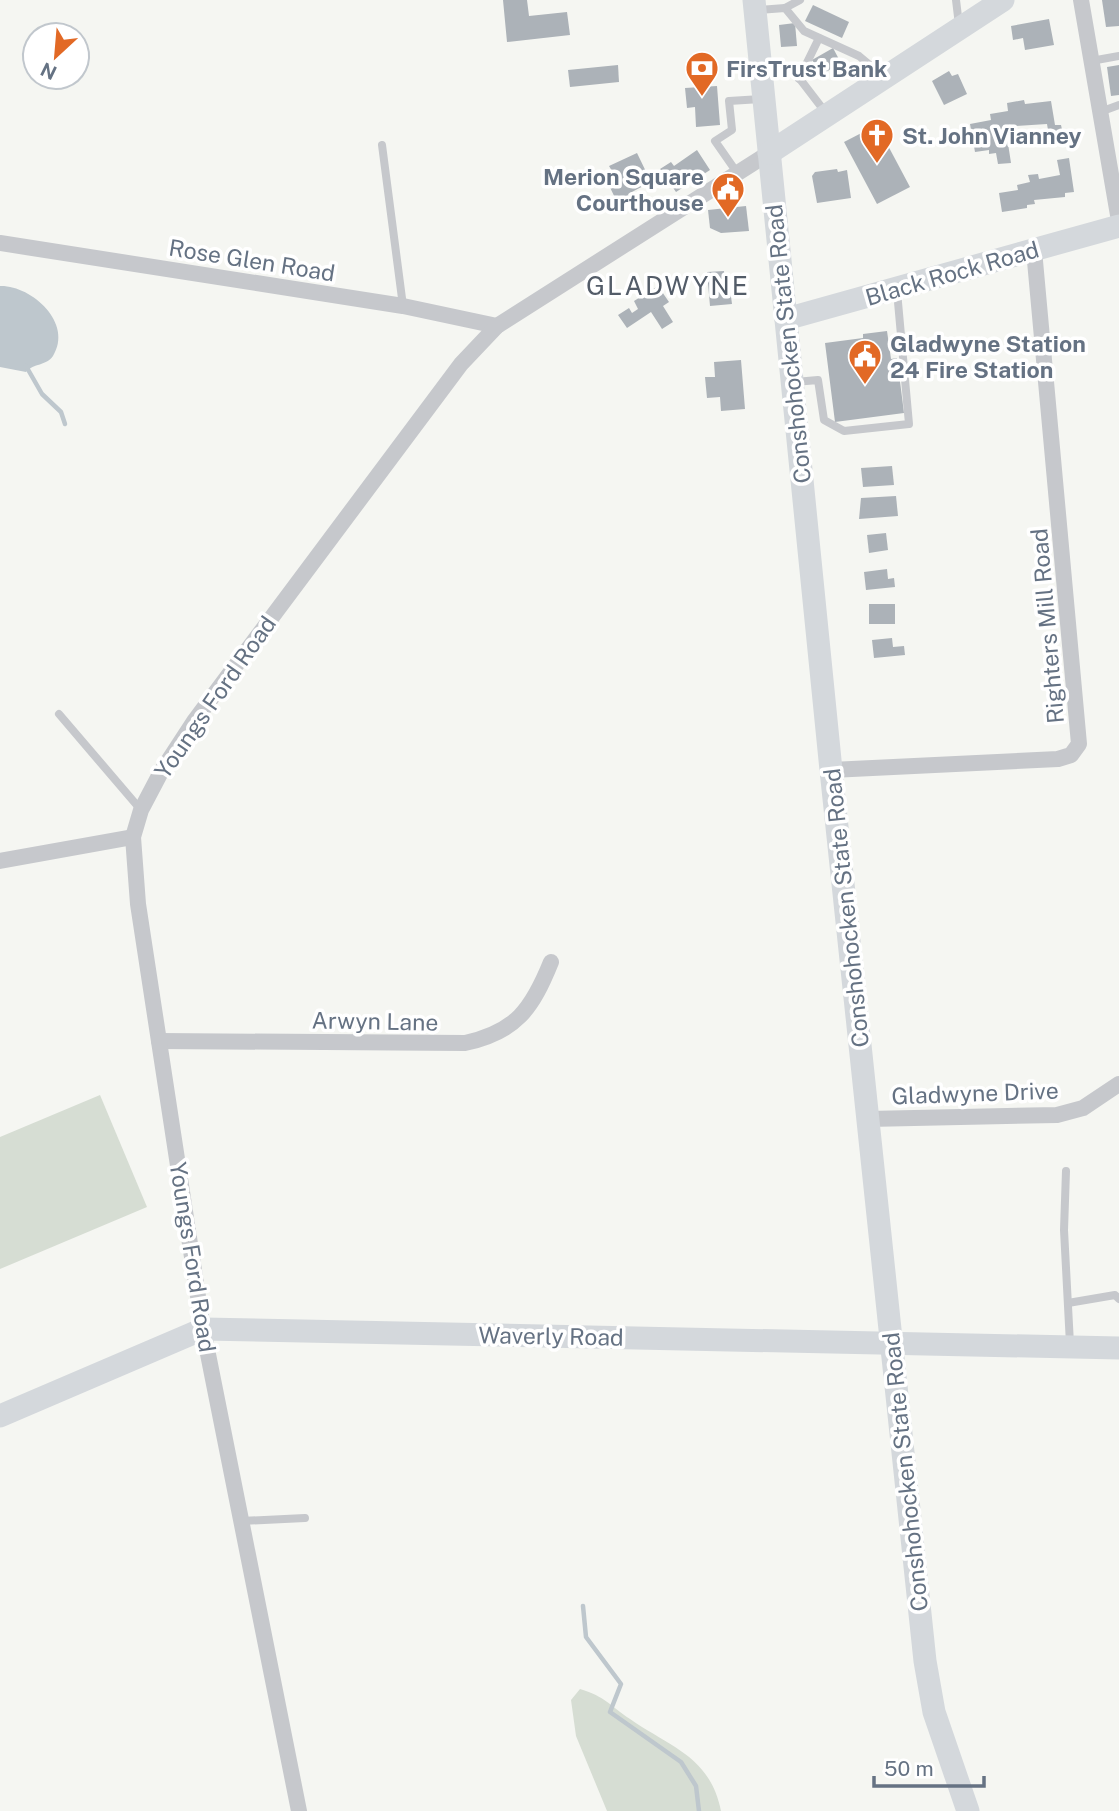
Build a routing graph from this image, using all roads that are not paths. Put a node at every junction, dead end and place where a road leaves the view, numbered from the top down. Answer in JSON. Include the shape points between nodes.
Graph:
{"nodes":[{"id":1,"x":800,"y":0,"type":"edge"},
{"id":2,"x":956,"y":0,"type":"edge"},
{"id":3,"x":1003,"y":0,"type":"edge"},
{"id":4,"x":1081,"y":0,"type":"edge"},
{"id":5,"x":754,"y":5,"type":"edge"},
{"id":6,"x":785,"y":8,"type":"junction"},
{"id":7,"x":960,"y":28,"type":"junction"},
{"id":8,"x":819,"y":38,"type":"junction"},
{"id":9,"x":1119,"y":56,"type":"edge"},
{"id":10,"x":1091,"y":61,"type":"junction"},
{"id":11,"x":761,"y":74,"type":"junction"},
{"id":12,"x":885,"y":78,"type":"junction"},
{"id":13,"x":799,"y":79,"type":"junction"},
{"id":14,"x":764,"y":99,"type":"junction"},
{"id":15,"x":1119,"y":105,"type":"edge"},
{"id":16,"x":1100,"y":112,"type":"junction"},
{"id":17,"x":828,"y":115,"type":"junction"},
{"id":18,"x":382,"y":145,"type":"dead end"},
{"id":19,"x":769,"y":153,"type":"junction"},
{"id":20,"x":738,"y":174,"type":"junction"},
{"id":21,"x":1119,"y":223,"type":"edge"},
{"id":22,"x":0,"y":243,"type":"edge"},
{"id":23,"x":1034,"y":250,"type":"junction"},
{"id":24,"x":897,"y":288,"type":"junction"},
{"id":25,"x":403,"y":306,"type":"junction"},
{"id":26,"x":786,"y":319,"type":"junction"},
{"id":27,"x":497,"y":326,"type":"junction"},
{"id":28,"x":792,"y":382,"type":"junction"},
{"id":29,"x":59,"y":714,"type":"dead end"},
{"id":30,"x":831,"y":770,"type":"junction"},
{"id":31,"x":141,"y":810,"type":"junction"},
{"id":32,"x":132,"y":837,"type":"junction"},
{"id":33,"x":0,"y":861,"type":"edge"},
{"id":34,"x":551,"y":962,"type":"dead end"},
{"id":35,"x":159,"y":1041,"type":"junction"},
{"id":36,"x":1119,"y":1084,"type":"edge"},
{"id":37,"x":868,"y":1119,"type":"junction"},
{"id":38,"x":1066,"y":1171,"type":"dead end"},
{"id":39,"x":1119,"y":1299,"type":"edge"},
{"id":40,"x":1068,"y":1303,"type":"junction"},
{"id":41,"x":203,"y":1329,"type":"junction"},
{"id":42,"x":892,"y":1343,"type":"junction"},
{"id":43,"x":1071,"y":1346,"type":"junction"},
{"id":44,"x":1119,"y":1348,"type":"edge"},
{"id":45,"x":0,"y":1416,"type":"edge"},
{"id":46,"x":305,"y":1518,"type":"dead end"},
{"id":47,"x":241,"y":1521,"type":"junction"},
{"id":48,"x":299,"y":1811,"type":"edge"},
{"id":49,"x":968,"y":1811,"type":"edge"}],
"edges":[{"from":1,"to":6,"type":"lane"},
{"from":2,"to":7,"type":"lane"},
{"from":3,"to":7,"type":"main road","name":"Youngs Ford Road"},
{"from":4,"to":10,"type":"street"},
{"from":5,"to":6,"type":"lane"},
{"from":5,"to":11,"type":"main road","name":"Conshohocken State Road"},
{"from":6,"to":8,"type":"lane","via":[[804,31]]},
{"from":7,"to":12,"type":"main road","name":"Youngs Ford Road"},
{"from":8,"to":12,"type":"lane","via":[[859,56]]},
{"from":8,"to":13,"type":"lane"},
{"from":9,"to":10,"type":"lane"},
{"from":10,"to":16,"type":"street"},
{"from":11,"to":13,"type":"lane","via":[[793,70]]},
{"from":11,"to":14,"type":"main road","name":"Conshohocken State Road"},
{"from":12,"to":17,"type":"main road","name":"Youngs Ford Road"},
{"from":13,"to":17,"type":"lane"},
{"from":14,"to":19,"type":"main road","name":"Conshohocken State Road"},
{"from":14,"to":20,"type":"lane","via":[[729,101],[732,130],[715,141]]},
{"from":15,"to":16,"type":"lane"},
{"from":16,"to":21,"type":"street"},
{"from":17,"to":19,"type":"main road","name":"Youngs Ford Road"},
{"from":18,"to":25,"type":"lane"},
{"from":19,"to":20,"type":"street","name":"Youngs Ford Road"},
{"from":19,"to":26,"type":"main road","name":"Conshohocken State Road"},
{"from":20,"to":27,"type":"street","name":"Youngs Ford Road"},
{"from":21,"to":23,"type":"main road","name":"Black Rock Road"},
{"from":22,"to":25,"type":"street","name":"Rose Glen Road"},
{"from":23,"to":24,"type":"main road","name":"Black Rock Road"},
{"from":23,"to":30,"type":"street","name":"Righters Mill Road","via":[[1079,744],[1071,755],[1058,759]]},
{"from":24,"to":26,"type":"main road","name":"Black Rock Road"},
{"from":24,"to":28,"type":"lane","via":[[909,424],[844,430],[824,419],[818,380]]},
{"from":25,"to":27,"type":"street","name":"Rose Glen Road"},
{"from":26,"to":28,"type":"main road","name":"Conshohocken State Road"},
{"from":27,"to":31,"type":"street","name":"Youngs Ford Road","via":[[443,386],[195,720]]},
{"from":28,"to":30,"type":"main road","name":"Conshohocken State Road"},
{"from":29,"to":31,"type":"lane"},
{"from":30,"to":37,"type":"main road","name":"Conshohocken State Road"},
{"from":31,"to":32,"type":"street","name":"Youngs Ford Road"},
{"from":32,"to":33,"type":"street"},
{"from":32,"to":35,"type":"street","name":"Youngs Ford Road"},
{"from":34,"to":35,"type":"street","name":"Arwyn Lane","via":[[539,992],[520,1018],[491,1036],[465,1043]]},
{"from":35,"to":41,"type":"street","name":"Youngs Ford Road"},
{"from":36,"to":37,"type":"street","name":"Gladwyne Drive","via":[[1083,1108],[1057,1115]]},
{"from":37,"to":42,"type":"main road","name":"Conshohocken State Road"},
{"from":38,"to":40,"type":"lane","via":[[1063,1230]]},
{"from":39,"to":40,"type":"lane","via":[[1115,1295]]},
{"from":40,"to":43,"type":"lane"},
{"from":41,"to":42,"type":"main road","name":"Waverly Road"},
{"from":41,"to":45,"type":"main road","name":"Waverly Road"},
{"from":41,"to":47,"type":"street","name":"Youngs Ford Road"},
{"from":42,"to":43,"type":"main road","name":"Waverly Road"},
{"from":42,"to":49,"type":"main road","name":"Conshohocken State Road","via":[[929,1689]]},
{"from":43,"to":44,"type":"main road","name":"Waverly Road"},
{"from":46,"to":47,"type":"lane"},
{"from":47,"to":48,"type":"street","name":"Youngs Ford Road"}]}
